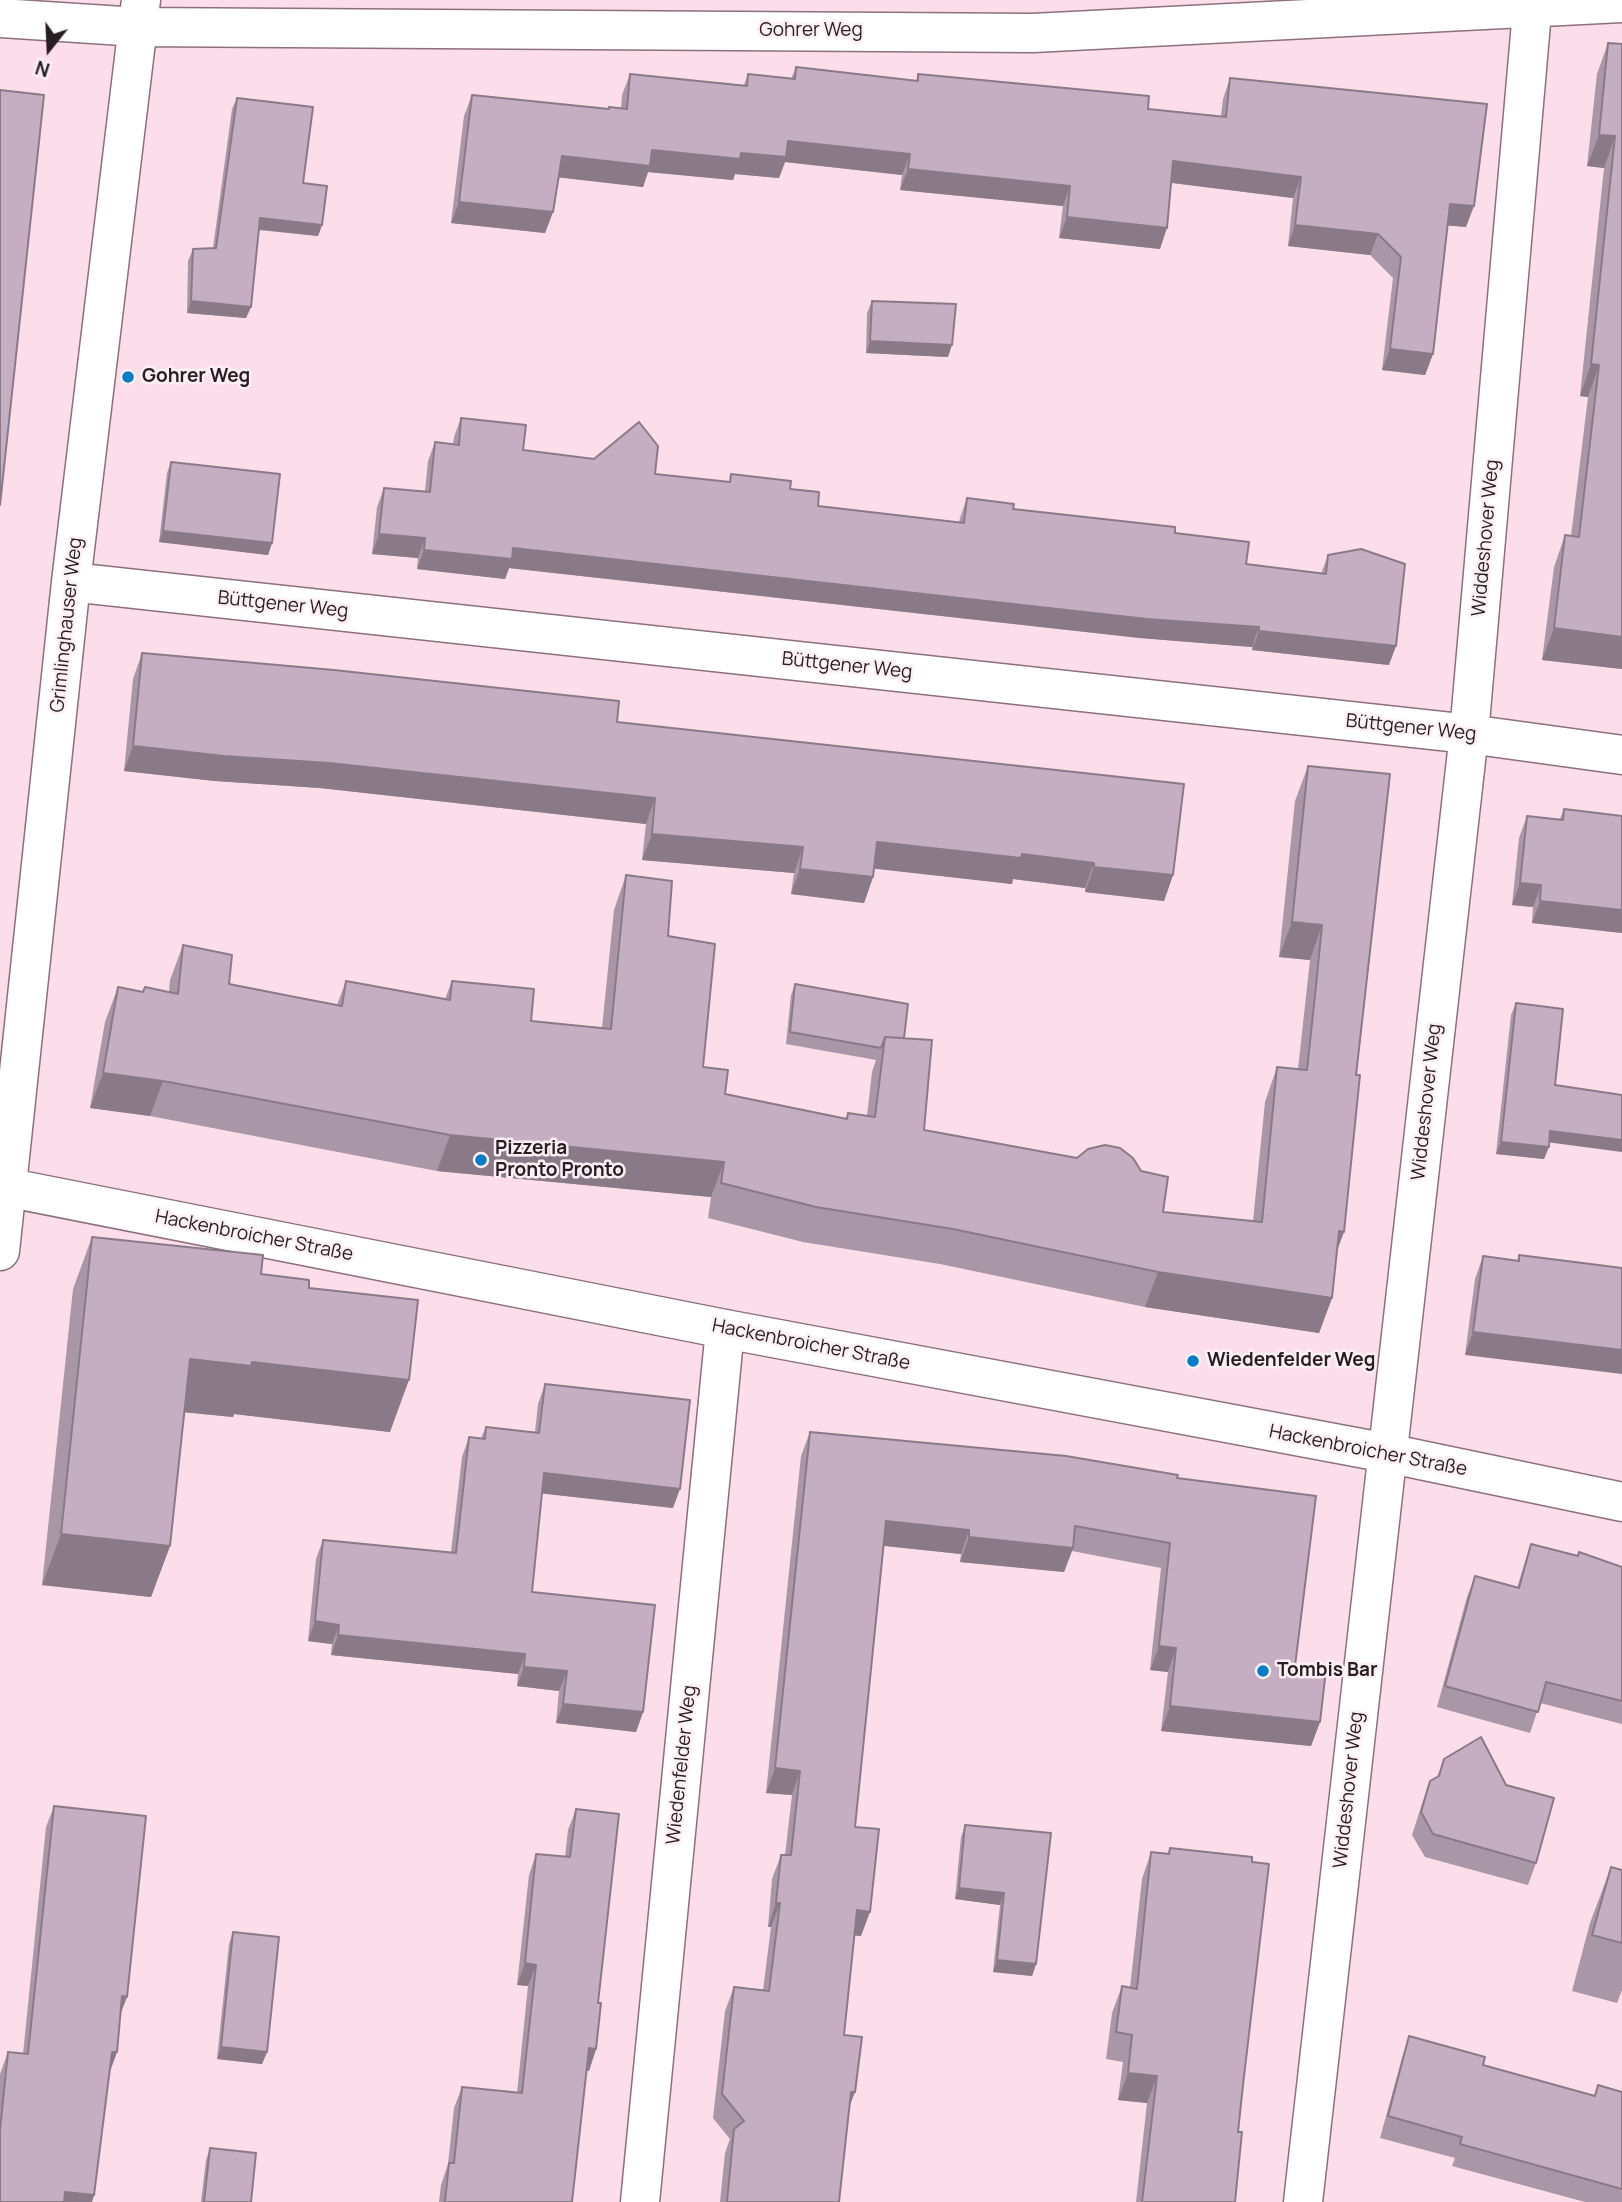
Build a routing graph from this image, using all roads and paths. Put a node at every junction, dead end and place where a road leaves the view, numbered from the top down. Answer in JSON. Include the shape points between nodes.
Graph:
{"nodes":[{"id":1,"x":1533,"y":3,"type":"edge"},
{"id":2,"x":1622,"y":3,"type":"edge"},
{"id":3,"x":140,"y":14,"type":"edge"},
{"id":4,"x":0,"y":18,"type":"edge"},
{"id":5,"x":71,"y":582,"type":"junction"},
{"id":6,"x":1469,"y":734,"type":"junction"},
{"id":7,"x":1622,"y":755,"type":"edge"},
{"id":8,"x":3,"y":1187,"type":"edge"},
{"id":9,"x":0,"y":1251,"type":"edge"},
{"id":10,"x":725,"y":1329,"type":"junction"},
{"id":11,"x":1387,"y":1453,"type":"junction"},
{"id":12,"x":1622,"y":1502,"type":"edge"},
{"id":13,"x":640,"y":2202,"type":"edge"},
{"id":14,"x":1303,"y":2202,"type":"edge"}],
"edges":[{"from":1,"to":2,"type":"street","name":"Gohrer Weg"},
{"from":1,"to":3,"type":"street","name":"Gohrer Weg","via":[[1033,33]]},
{"from":1,"to":6,"type":"street","name":"Widdeshover Weg"},
{"from":3,"to":4,"type":"street","name":"Gohrer Weg"},
{"from":3,"to":5,"type":"street","name":"Grimlinghauser Weg"},
{"from":5,"to":6,"type":"street","name":"Büttgener Weg"},
{"from":5,"to":8,"type":"street","name":"Grimlinghauser Weg"},
{"from":6,"to":7,"type":"street","name":"Büttgener Weg"},
{"from":6,"to":11,"type":"street","name":"Widdeshover Weg"},
{"from":8,"to":9,"type":"street","name":"Grimlinghauser Weg"},
{"from":8,"to":10,"type":"street","name":"Hackenbroicher Straße"},
{"from":10,"to":11,"type":"street","name":"Hackenbroicher Straße"},
{"from":10,"to":13,"type":"street","name":"Wiedenfelder Weg"},
{"from":11,"to":12,"type":"street","name":"Hackenbroicher Straße"},
{"from":11,"to":14,"type":"street","name":"Widdeshover Weg"}]}
